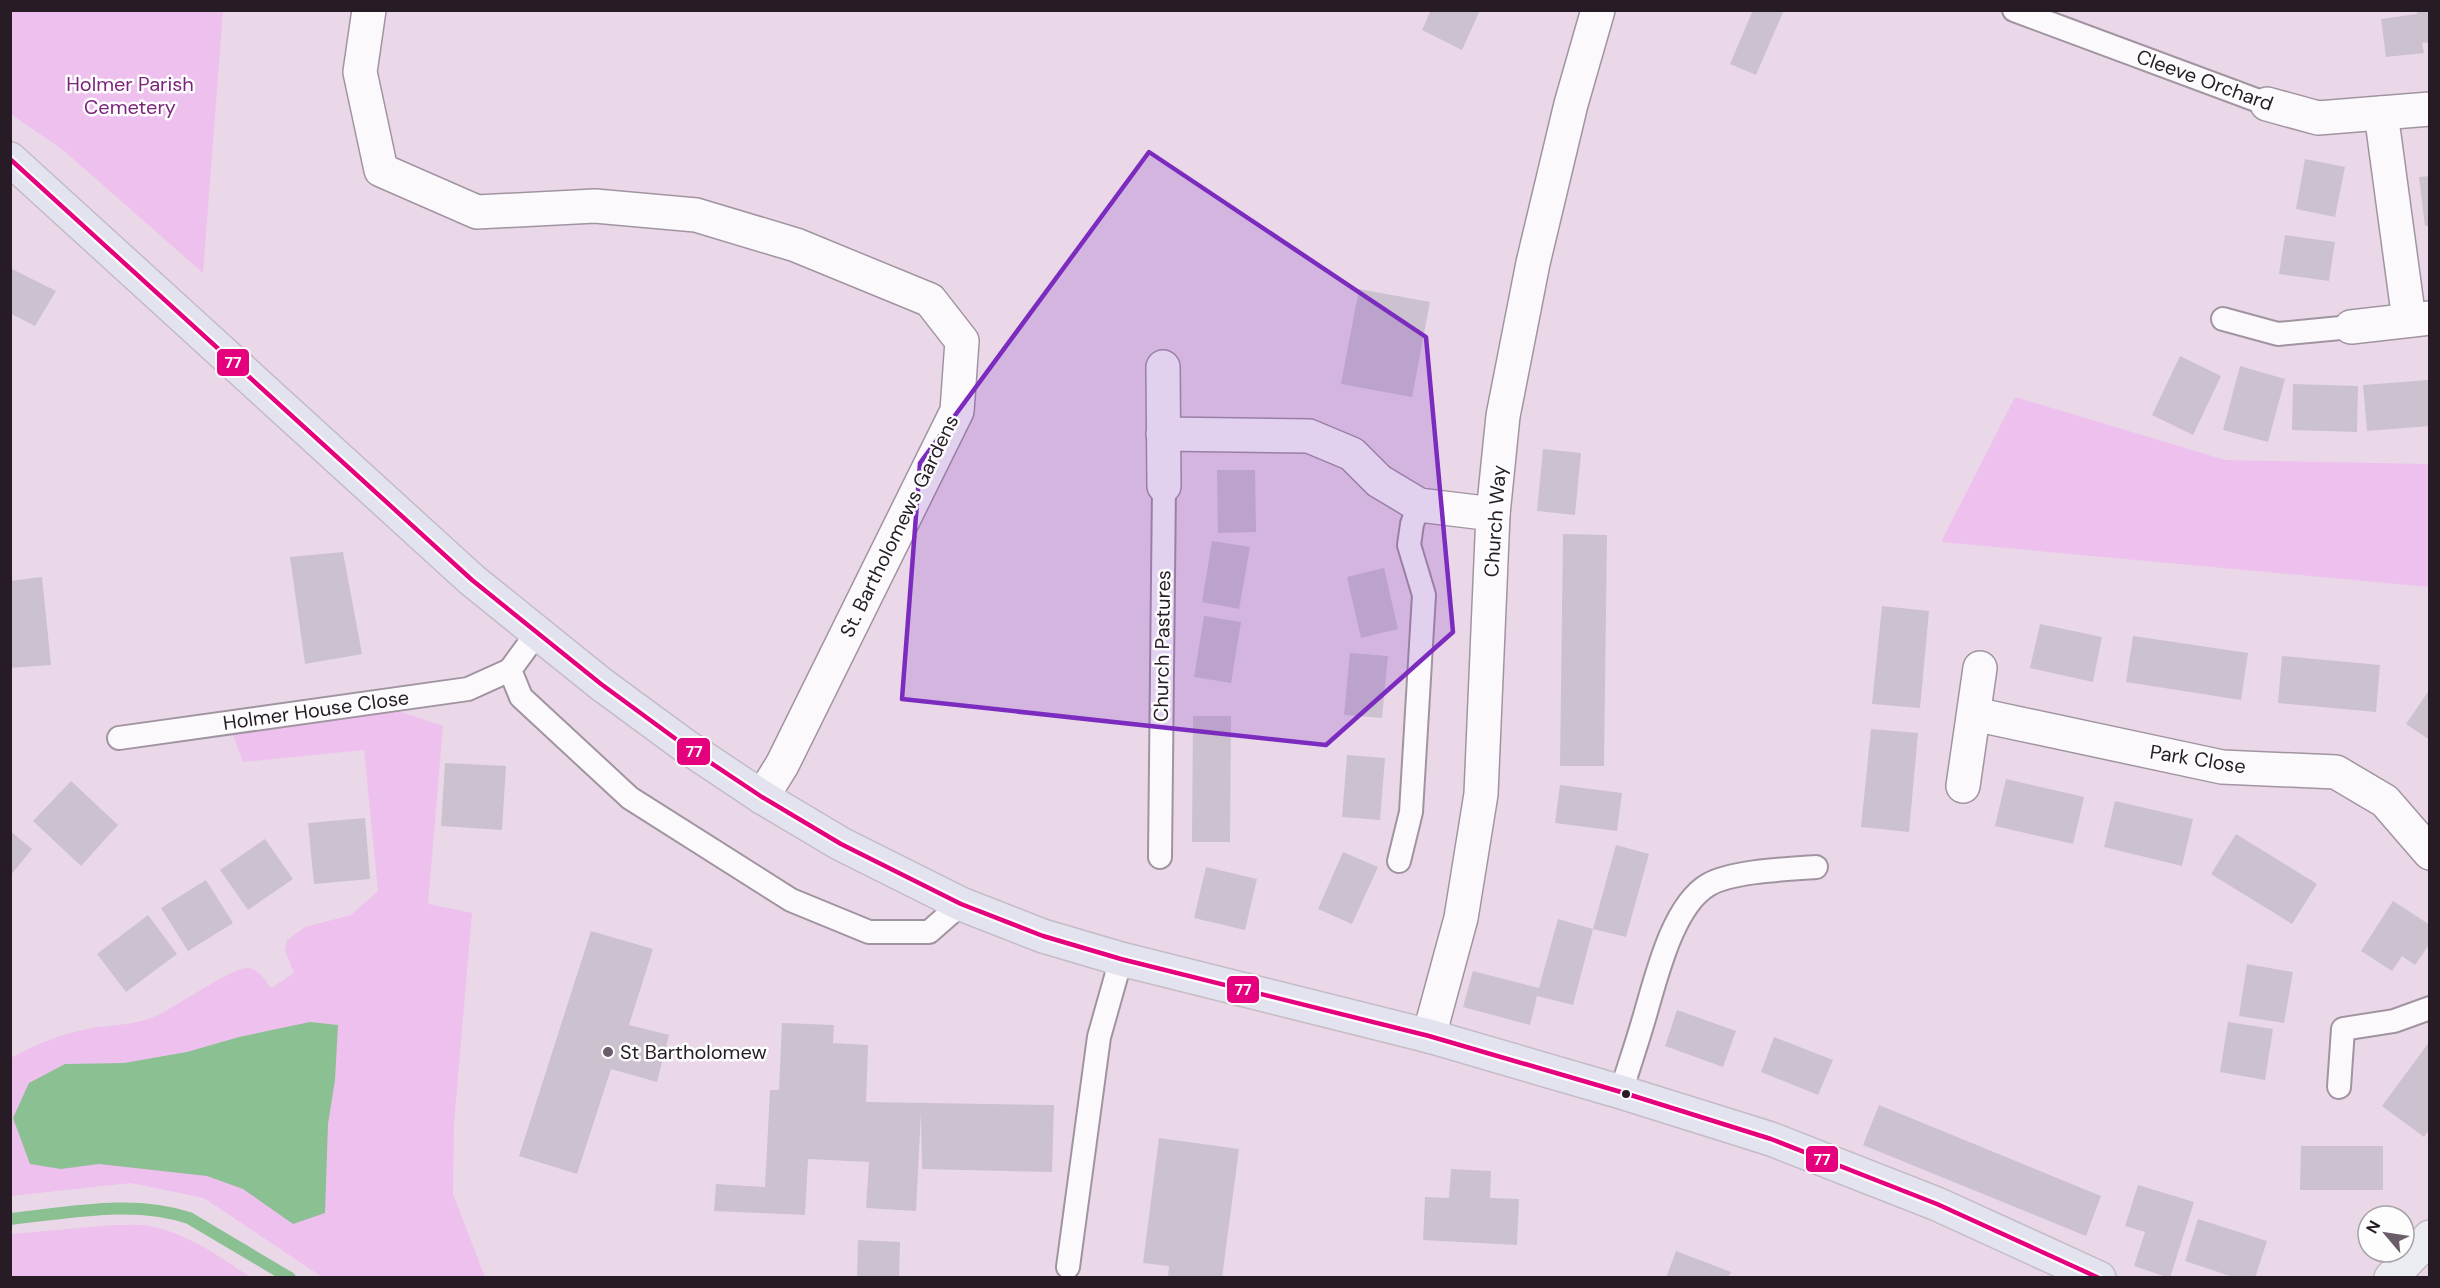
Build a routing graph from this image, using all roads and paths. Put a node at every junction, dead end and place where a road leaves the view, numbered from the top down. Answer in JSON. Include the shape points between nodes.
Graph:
{"nodes":[{"id":1,"x":369,"y":10,"type":"edge"},
{"id":2,"x":1598,"y":10,"type":"edge"},
{"id":3,"x":2023,"y":14,"type":"edge"},
{"id":4,"x":2267,"y":104,"type":"joint"},
{"id":5,"x":2430,"y":109,"type":"edge"},
{"id":6,"x":2381,"y":113,"type":"junction"},
{"id":7,"x":10,"y":159,"type":"edge"},
{"id":8,"x":2223,"y":319,"type":"dead end"},
{"id":9,"x":2419,"y":319,"type":"edge"},
{"id":10,"x":2351,"y":327,"type":"joint"},
{"id":11,"x":1163,"y":367,"type":"dead end"},
{"id":12,"x":1163,"y":434,"type":"junction"},
{"id":13,"x":1164,"y":486,"type":"joint"},
{"id":14,"x":1419,"y":505,"type":"junction"},
{"id":15,"x":1493,"y":514,"type":"junction"},
{"id":16,"x":537,"y":633,"type":"junction"},
{"id":17,"x":1980,"y":668,"type":"dead end"},
{"id":18,"x":510,"y":670,"type":"junction"},
{"id":19,"x":1974,"y":714,"type":"junction"},
{"id":20,"x":119,"y":738,"type":"dead end"},
{"id":21,"x":1963,"y":786,"type":"dead end"},
{"id":22,"x":762,"y":797,"type":"junction"},
{"id":23,"x":2430,"y":853,"type":"edge"},
{"id":24,"x":1160,"y":857,"type":"dead end"},
{"id":25,"x":1400,"y":861,"type":"dead end"},
{"id":26,"x":1816,"y":867,"type":"dead end"},
{"id":27,"x":961,"y":904,"type":"junction"},
{"id":28,"x":1121,"y":959,"type":"junction"},
{"id":29,"x":2430,"y":1008,"type":"edge"},
{"id":30,"x":1429,"y":1036,"type":"junction"},
{"id":31,"x":2339,"y":1087,"type":"dead end"},
{"id":32,"x":1621,"y":1092,"type":"junction"},
{"id":33,"x":2430,"y":1237,"type":"edge"},
{"id":34,"x":1068,"y":1267,"type":"dead end"},
{"id":35,"x":2098,"y":1278,"type":"edge"},
{"id":36,"x":2391,"y":1278,"type":"edge"}],
"edges":[{"from":1,"to":22,"type":"street","name":"St. Bartholomews Gardens","via":[[360,72],[381,170],[477,212],[595,207],[696,215],[796,245],[930,300],[962,340],[957,411],[782,765]]},
{"from":2,"to":15,"type":"street","name":"Church Way","via":[[1533,263],[1503,416]]},
{"from":3,"to":4,"type":"lane","name":"Cleeve Orchard"},
{"from":4,"to":6,"type":"street","name":"Cleeve Orchard","via":[[2318,118]]},
{"from":5,"to":6,"type":"street","name":"Cleeve Orchard"},
{"from":6,"to":9,"type":"street"},
{"from":7,"to":16,"type":"highway","via":[[456,566]]},
{"from":8,"to":10,"type":"lane","via":[[2278,334]]},
{"from":9,"to":10,"type":"street"},
{"from":11,"to":12,"type":"street","name":"Church Pastures"},
{"from":12,"to":13,"type":"street","name":"Church Pastures"},
{"from":12,"to":14,"type":"street","via":[[1309,436],[1352,454],[1379,481]]},
{"from":13,"to":24,"type":"lane","name":"Church Pastures"},
{"from":14,"to":15,"type":"street"},
{"from":14,"to":25,"type":"lane","via":[[1409,545],[1424,595],[1411,812]]},
{"from":15,"to":30,"type":"street","name":"Church Way","via":[[1481,794],[1461,918]]},
{"from":16,"to":18,"type":"lane"},
{"from":16,"to":22,"type":"highway","via":[[675,738]]},
{"from":17,"to":19,"type":"street"},
{"from":18,"to":20,"type":"lane","name":"Holmer House Close","via":[[468,689]]},
{"from":18,"to":27,"type":"lane","via":[[521,698],[630,798],[791,900],[869,932],[928,932]]},
{"from":19,"to":21,"type":"street"},
{"from":19,"to":23,"type":"street","name":"Park Close","via":[[2222,766],[2336,772],[2385,801]]},
{"from":22,"to":27,"type":"highway","via":[[841,844]]},
{"from":26,"to":32,"type":"lane","via":[[1724,879],[1707,885],[1689,904],[1661,960]]},
{"from":27,"to":28,"type":"highway","via":[[1042,936]]},
{"from":28,"to":30,"type":"highway"},
{"from":28,"to":34,"type":"lane","via":[[1099,1038]]},
{"from":29,"to":31,"type":"lane","via":[[2394,1021],[2343,1029]]},
{"from":30,"to":32,"type":"highway"},
{"from":32,"to":35,"type":"highway","via":[[1771,1139],[1937,1204]]},
{"from":33,"to":36,"type":"main road"}]}
